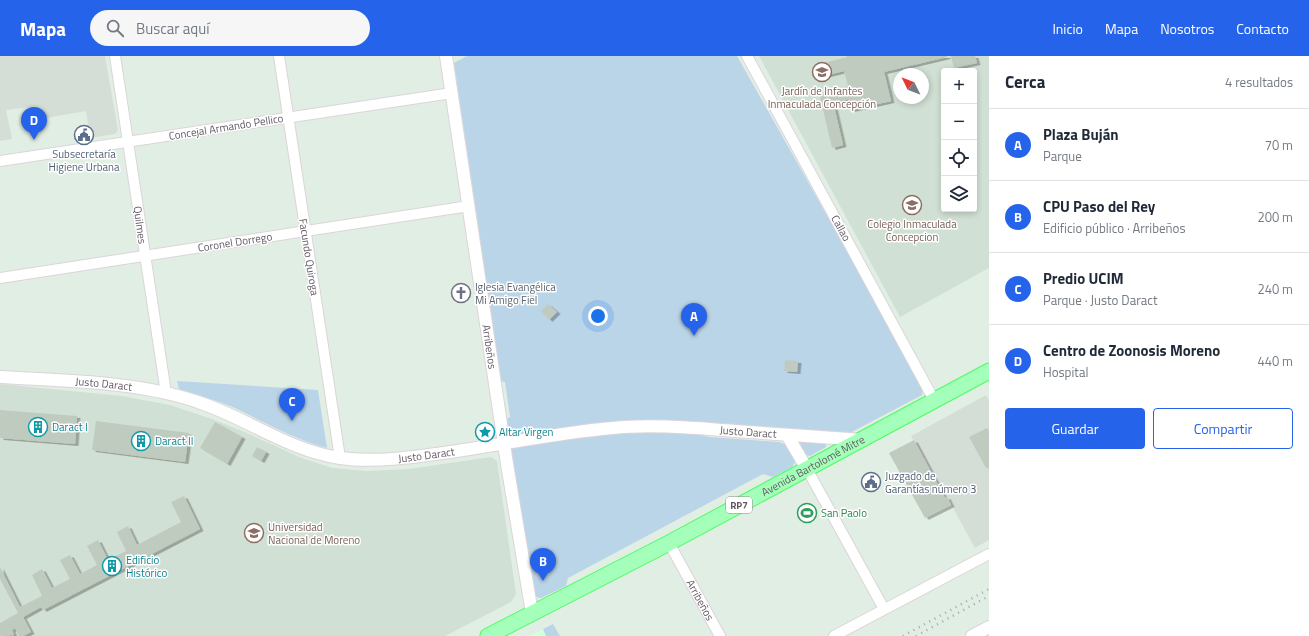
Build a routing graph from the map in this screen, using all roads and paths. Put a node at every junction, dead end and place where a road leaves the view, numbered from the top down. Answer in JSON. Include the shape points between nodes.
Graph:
{"nodes":[{"id":1,"x":115,"y":56,"type":"edge"},
{"id":2,"x":280,"y":56,"type":"edge"},
{"id":3,"x":747,"y":56,"type":"edge"},
{"id":4,"x":449,"y":57,"type":"edge"},
{"id":5,"x":452,"y":93,"type":"junction"},
{"id":6,"x":289,"y":118,"type":"junction"},
{"id":7,"x":128,"y":142,"type":"junction"},
{"id":8,"x":0,"y":161,"type":"edge"},
{"id":9,"x":469,"y":206,"type":"junction"},
{"id":10,"x":305,"y":231,"type":"junction"},
{"id":11,"x":144,"y":256,"type":"junction"},
{"id":12,"x":0,"y":278,"type":"edge"},
{"id":13,"x":989,"y":371,"type":"edge"},
{"id":14,"x":0,"y":377,"type":"edge"},
{"id":15,"x":166,"y":393,"type":"junction"},
{"id":16,"x":934,"y":400,"type":"junction"},
{"id":17,"x":788,"y":435,"type":"junction"},
{"id":18,"x":863,"y":440,"type":"junction"},
{"id":19,"x":504,"y":444,"type":"junction"},
{"id":20,"x":340,"y":458,"type":"junction"},
{"id":21,"x":807,"y":469,"type":"junction"},
{"id":22,"x":669,"y":543,"type":"junction"},
{"id":23,"x":989,"y":554,"type":"edge"},
{"id":24,"x":884,"y":609,"type":"junction"},
{"id":25,"x":532,"y":613,"type":"junction"},
{"id":26,"x":989,"y":627,"type":"edge"},
{"id":27,"x":488,"y":636,"type":"edge"},
{"id":28,"x":720,"y":636,"type":"edge"},
{"id":29,"x":834,"y":636,"type":"edge"},
{"id":30,"x":972,"y":636,"type":"edge"}],
"edges":[{"from":1,"to":7,"type":"street","name":"Quilmes"},
{"from":2,"to":6,"type":"street","name":"Facundo Quiroga"},
{"from":3,"to":16,"type":"street","name":"Callao"},
{"from":4,"to":5,"type":"street","name":"Arribeños"},
{"from":5,"to":6,"type":"street","name":"Concejal Armando Pellico"},
{"from":5,"to":9,"type":"street","name":"Arribeños"},
{"from":6,"to":7,"type":"street","name":"Concejal Armando Pellico"},
{"from":6,"to":10,"type":"street","name":"Facundo Quiroga"},
{"from":7,"to":8,"type":"street","name":"Concejal Armando Pellico"},
{"from":7,"to":11,"type":"street","name":"Quilmes"},
{"from":9,"to":10,"type":"street","name":"Coronel Dorrego"},
{"from":9,"to":19,"type":"street","name":"Arribeños"},
{"from":10,"to":11,"type":"street","name":"Coronel Dorrego"},
{"from":10,"to":20,"type":"street","name":"Facundo Quiroga"},
{"from":11,"to":12,"type":"street","name":"Coronel Dorrego"},
{"from":11,"to":15,"type":"street","name":"Quilmes"},
{"from":13,"to":16,"type":"main road","name":"Avenida Bartolomé Mitre","number":"RP7"},
{"from":14,"to":15,"type":"street","name":"Justo Daract","via":[[112,385]]},
{"from":15,"to":20,"type":"street","name":"Justo Daract","via":[[234,416],[290,444]]},
{"from":16,"to":18,"type":"main road","name":"Avenida Bartolomé Mitre","number":"RP7"},
{"from":17,"to":18,"type":"street","name":"Justo Daract"},
{"from":17,"to":19,"type":"street","name":"Justo Daract","via":[[652,426],[580,431]]},
{"from":17,"to":21,"type":"street"},
{"from":18,"to":21,"type":"main road","name":"Avenida Bartolomé Mitre","number":"RP7"},
{"from":19,"to":20,"type":"street","name":"Justo Daract","via":[[383,460]]},
{"from":19,"to":25,"type":"street","name":"Arribeños"},
{"from":21,"to":22,"type":"main road","name":"Avenida Bartolomé Mitre","number":"RP7"},
{"from":21,"to":24,"type":"street"},
{"from":22,"to":25,"type":"main road","name":"Avenida Bartolomé Mitre","number":"RP7"},
{"from":22,"to":28,"type":"street","name":"Arribeños"},
{"from":23,"to":24,"type":"street"},
{"from":24,"to":29,"type":"street"},
{"from":25,"to":27,"type":"main road","name":"Avenida Bartolomé Mitre","number":"RP7"},
{"from":26,"to":30,"type":"street"}]}
